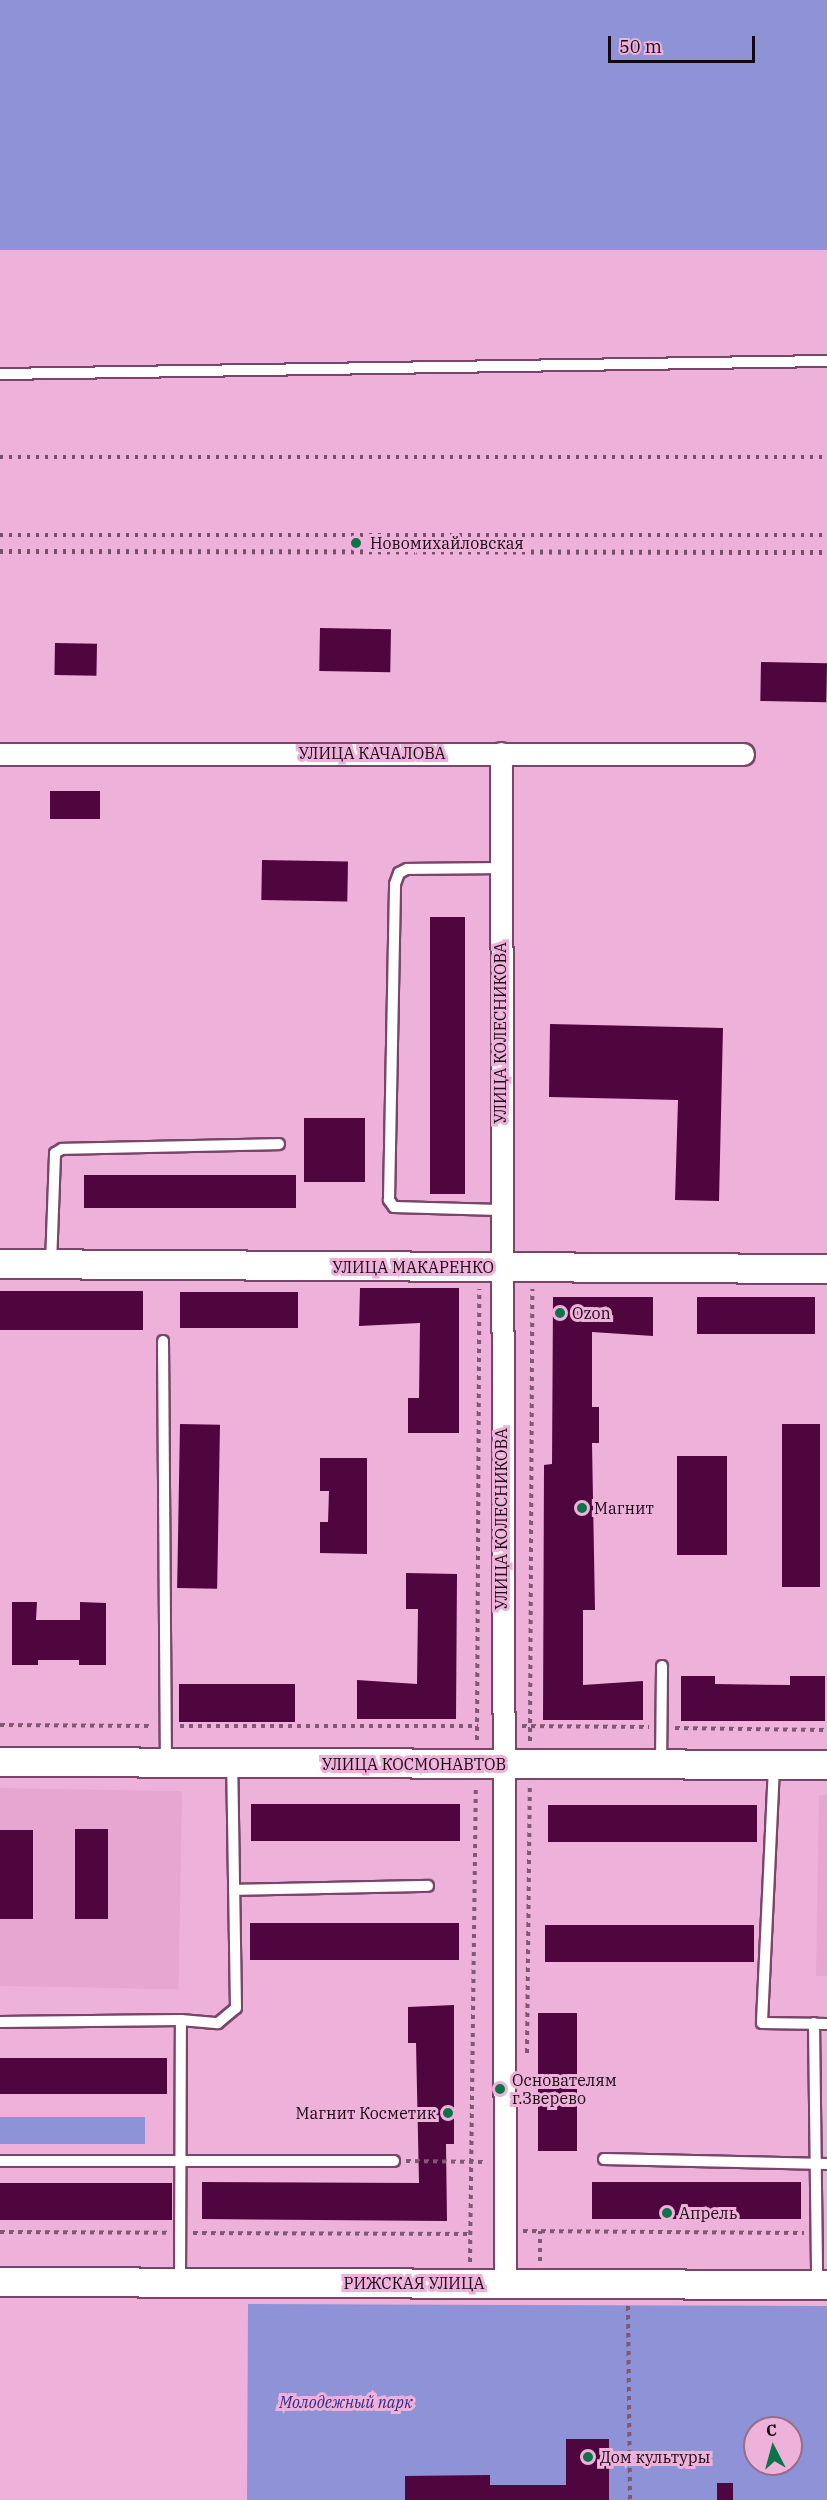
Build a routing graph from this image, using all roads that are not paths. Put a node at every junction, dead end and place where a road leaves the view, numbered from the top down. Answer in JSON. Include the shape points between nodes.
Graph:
{"nodes":[{"id":1,"x":827,"y":361,"type":"edge"},
{"id":2,"x":0,"y":374,"type":"edge"},
{"id":3,"x":501,"y":753,"type":"junction"},
{"id":4,"x":0,"y":754,"type":"edge"},
{"id":5,"x":743,"y":754,"type":"dead end"},
{"id":6,"x":500,"y":868,"type":"junction"},
{"id":7,"x":279,"y":1144,"type":"dead end"},
{"id":8,"x":499,"y":1210,"type":"junction"},
{"id":9,"x":0,"y":1264,"type":"edge"},
{"id":10,"x":51,"y":1264,"type":"junction"},
{"id":11,"x":499,"y":1267,"type":"junction"},
{"id":12,"x":827,"y":1269,"type":"edge"},
{"id":13,"x":163,"y":1341,"type":"dead end"},
{"id":14,"x":662,"y":1666,"type":"dead end"},
{"id":15,"x":0,"y":1762,"type":"edge"},
{"id":16,"x":166,"y":1763,"type":"junction"},
{"id":17,"x":232,"y":1763,"type":"junction"},
{"id":18,"x":502,"y":1764,"type":"junction"},
{"id":19,"x":662,"y":1765,"type":"junction"},
{"id":20,"x":774,"y":1765,"type":"junction"},
{"id":21,"x":827,"y":1765,"type":"edge"},
{"id":22,"x":428,"y":1886,"type":"dead end"},
{"id":23,"x":234,"y":1890,"type":"junction"},
{"id":24,"x":181,"y":2020,"type":"junction"},
{"id":25,"x":0,"y":2022,"type":"edge"},
{"id":26,"x":814,"y":2024,"type":"junction"},
{"id":27,"x":827,"y":2024,"type":"edge"},
{"id":28,"x":604,"y":2159,"type":"dead end"},
{"id":29,"x":0,"y":2161,"type":"edge"},
{"id":30,"x":180,"y":2161,"type":"junction"},
{"id":31,"x":394,"y":2161,"type":"road end"},
{"id":32,"x":821,"y":2163,"type":"edge"},
{"id":33,"x":0,"y":2282,"type":"edge"},
{"id":34,"x":180,"y":2283,"type":"junction"},
{"id":35,"x":505,"y":2284,"type":"junction"},
{"id":36,"x":822,"y":2285,"type":"edge"}],
"edges":[{"from":1,"to":2,"type":"lane"},
{"from":3,"to":4,"type":"street","name":"УЛИЦА КАЧАЛОВА"},
{"from":3,"to":5,"type":"street","name":"УЛИЦА КАЧАЛОВА"},
{"from":3,"to":6,"type":"street","name":"УЛИЦА КОЛЕСНИКОВА"},
{"from":6,"to":8,"type":"street","name":"УЛИЦА КОЛЕСНИКОВА"},
{"from":6,"to":8,"type":"lane","via":[[407,869],[399,873],[395,884],[389,1200],[394,1207]]},
{"from":7,"to":10,"type":"lane","via":[[62,1149],[55,1153]]},
{"from":8,"to":11,"type":"street","name":"УЛИЦА КОЛЕСНИКОВА"},
{"from":9,"to":10,"type":"street","name":"УЛИЦА МАКАРЕНКО"},
{"from":10,"to":11,"type":"street","name":"УЛИЦА МАКАРЕНКО"},
{"from":11,"to":12,"type":"street","name":"УЛИЦА МАКАРЕНКО"},
{"from":11,"to":18,"type":"street","name":"УЛИЦА КОЛЕСНИКОВА"},
{"from":13,"to":16,"type":"lane"},
{"from":14,"to":19,"type":"lane"},
{"from":15,"to":16,"type":"street","name":"УЛИЦА КОСМОНАВТОВ"},
{"from":16,"to":17,"type":"street","name":"УЛИЦА КОСМОНАВТОВ"},
{"from":17,"to":18,"type":"street","name":"УЛИЦА КОСМОНАВТОВ"},
{"from":17,"to":23,"type":"lane"},
{"from":18,"to":19,"type":"street","name":"УЛИЦА КОСМОНАВТОВ"},
{"from":18,"to":35,"type":"street","name":"УЛИЦА КОЛЕСНИКОВА"},
{"from":19,"to":20,"type":"street","name":"УЛИЦА КОСМОНАВТОВ"},
{"from":20,"to":21,"type":"street","name":"УЛИЦА КОСМОНАВТОВ"},
{"from":20,"to":26,"type":"lane","via":[[762,2023]]},
{"from":22,"to":23,"type":"lane"},
{"from":23,"to":24,"type":"lane","via":[[236,2008],[218,2023]]},
{"from":24,"to":25,"type":"lane"},
{"from":24,"to":30,"type":"lane"},
{"from":26,"to":27,"type":"lane"},
{"from":26,"to":32,"type":"lane"},
{"from":28,"to":32,"type":"lane"},
{"from":29,"to":30,"type":"lane"},
{"from":30,"to":31,"type":"lane"},
{"from":30,"to":34,"type":"lane"},
{"from":32,"to":36,"type":"lane","via":[[816,2233]]},
{"from":33,"to":34,"type":"street","name":"РИЖСКАЯ УЛИЦА"},
{"from":34,"to":35,"type":"street","name":"РИЖСКАЯ УЛИЦА"},
{"from":35,"to":36,"type":"street","name":"РИЖСКАЯ УЛИЦА"}]}
